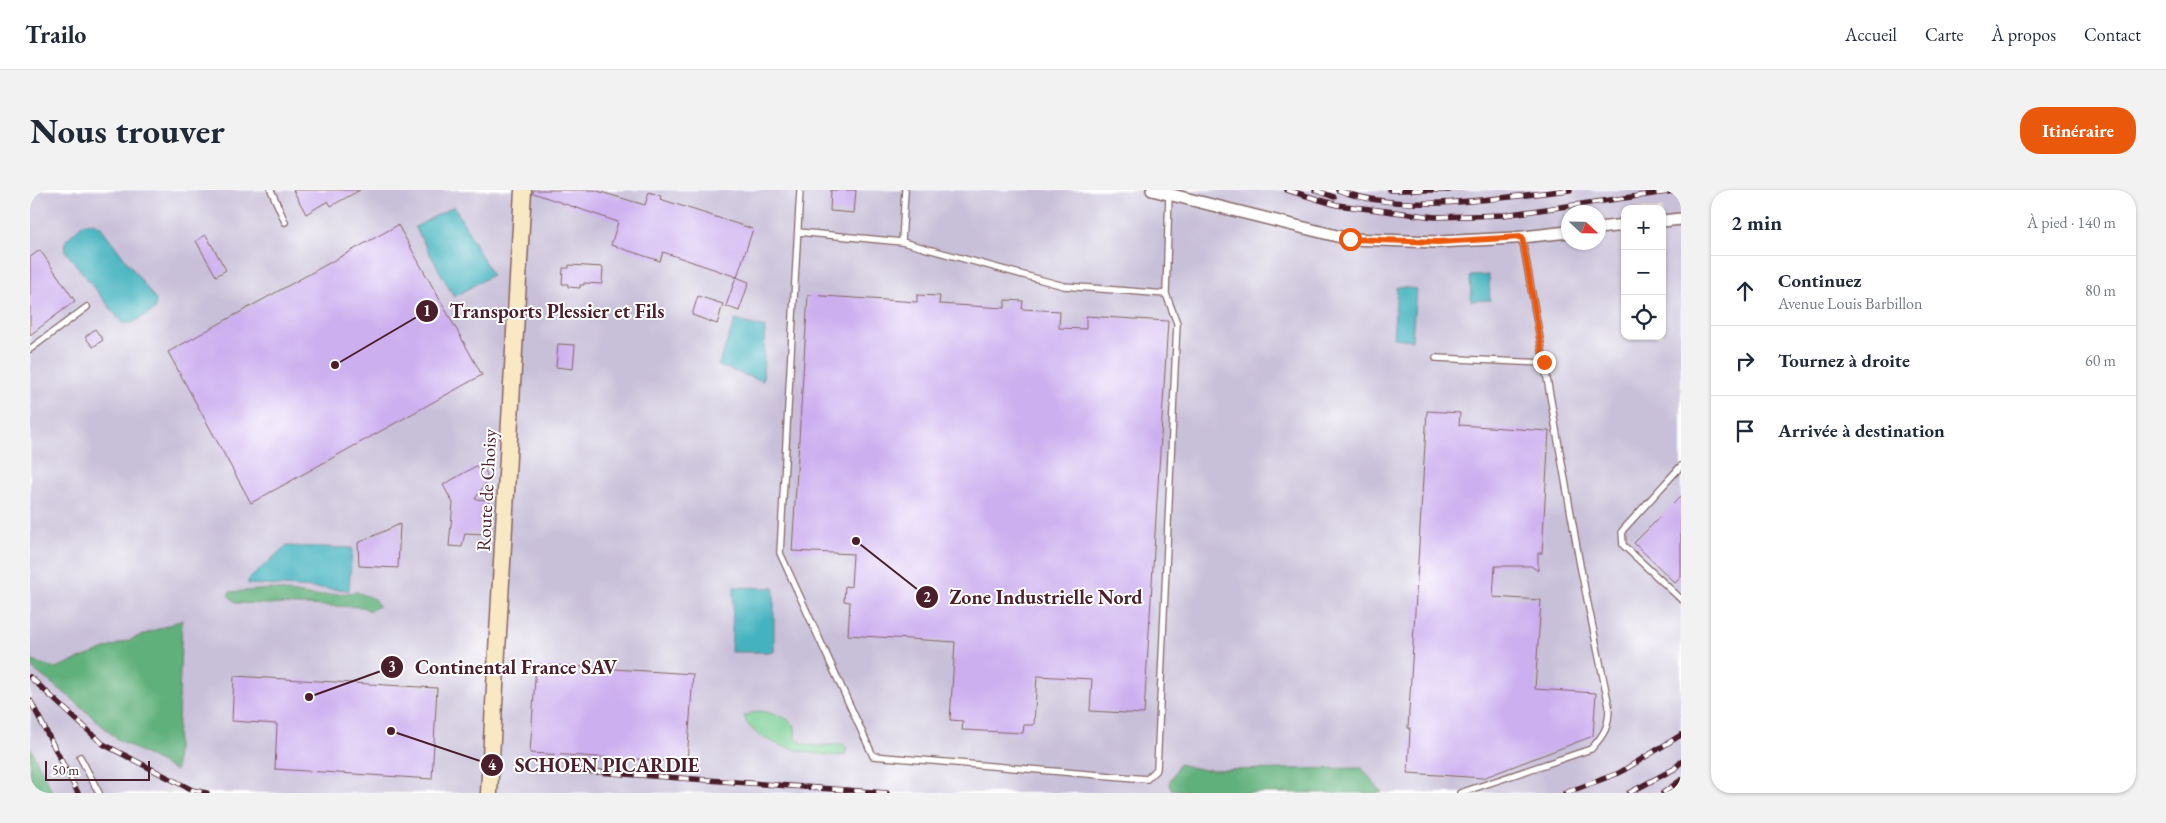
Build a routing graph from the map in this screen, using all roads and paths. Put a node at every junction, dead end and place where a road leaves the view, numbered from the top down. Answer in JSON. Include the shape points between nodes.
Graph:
{"nodes":[{"id":1,"x":271,"y":190,"type":"edge"},
{"id":2,"x":523,"y":190,"type":"edge"},
{"id":3,"x":800,"y":190,"type":"edge"},
{"id":4,"x":905,"y":190,"type":"edge"},
{"id":5,"x":1152,"y":190,"type":"edge"},
{"id":6,"x":1169,"y":194,"type":"junction"},
{"id":7,"x":1681,"y":219,"type":"edge"},
{"id":8,"x":1666,"y":221,"type":"edge"},
{"id":9,"x":285,"y":222,"type":"dead end"},
{"id":10,"x":1621,"y":225,"type":"edge"},
{"id":11,"x":1606,"y":227,"type":"edge"},
{"id":12,"x":798,"y":232,"type":"junction"},
{"id":13,"x":1561,"y":233,"type":"edge"},
{"id":14,"x":1522,"y":237,"type":"junction"},
{"id":15,"x":902,"y":242,"type":"junction"},
{"id":16,"x":1166,"y":294,"type":"junction"},
{"id":17,"x":87,"y":307,"type":"dead end"},
{"id":18,"x":30,"y":349,"type":"edge"},
{"id":19,"x":1436,"y":358,"type":"dead end"},
{"id":20,"x":1544,"y":362,"type":"junction"},
{"id":21,"x":1681,"y":466,"type":"edge"},
{"id":22,"x":1681,"y":599,"type":"edge"},
{"id":23,"x":80,"y":757,"type":"dead end"},
{"id":24,"x":99,"y":793,"type":"edge"},
{"id":25,"x":489,"y":793,"type":"edge"},
{"id":26,"x":1460,"y":793,"type":"edge"}],
"edges":[{"from":1,"to":9,"type":"lane"},
{"from":2,"to":25,"type":"street","name":"Route de Choisy"},
{"from":3,"to":12,"type":"lane"},
{"from":4,"to":15,"type":"lane"},
{"from":5,"to":6,"type":"street"},
{"from":6,"to":14,"type":"street","via":[[1350,239],[1438,242]]},
{"from":6,"to":16,"type":"lane"},
{"from":7,"to":8,"type":"street"},
{"from":10,"to":11,"type":"street"},
{"from":12,"to":15,"type":"lane"},
{"from":12,"to":16,"type":"lane","via":[[780,553],[873,756],[1147,779],[1157,768],[1177,323]]},
{"from":13,"to":14,"type":"street"},
{"from":14,"to":20,"type":"lane"},
{"from":15,"to":16,"type":"lane","via":[[1064,286]]},
{"from":17,"to":18,"type":"lane"},
{"from":19,"to":20,"type":"lane"},
{"from":20,"to":26,"type":"lane","via":[[1609,718],[1604,736],[1591,748]]},
{"from":21,"to":22,"type":"lane","via":[[1622,531],[1623,545]]},
{"from":23,"to":24,"type":"lane"}]}
